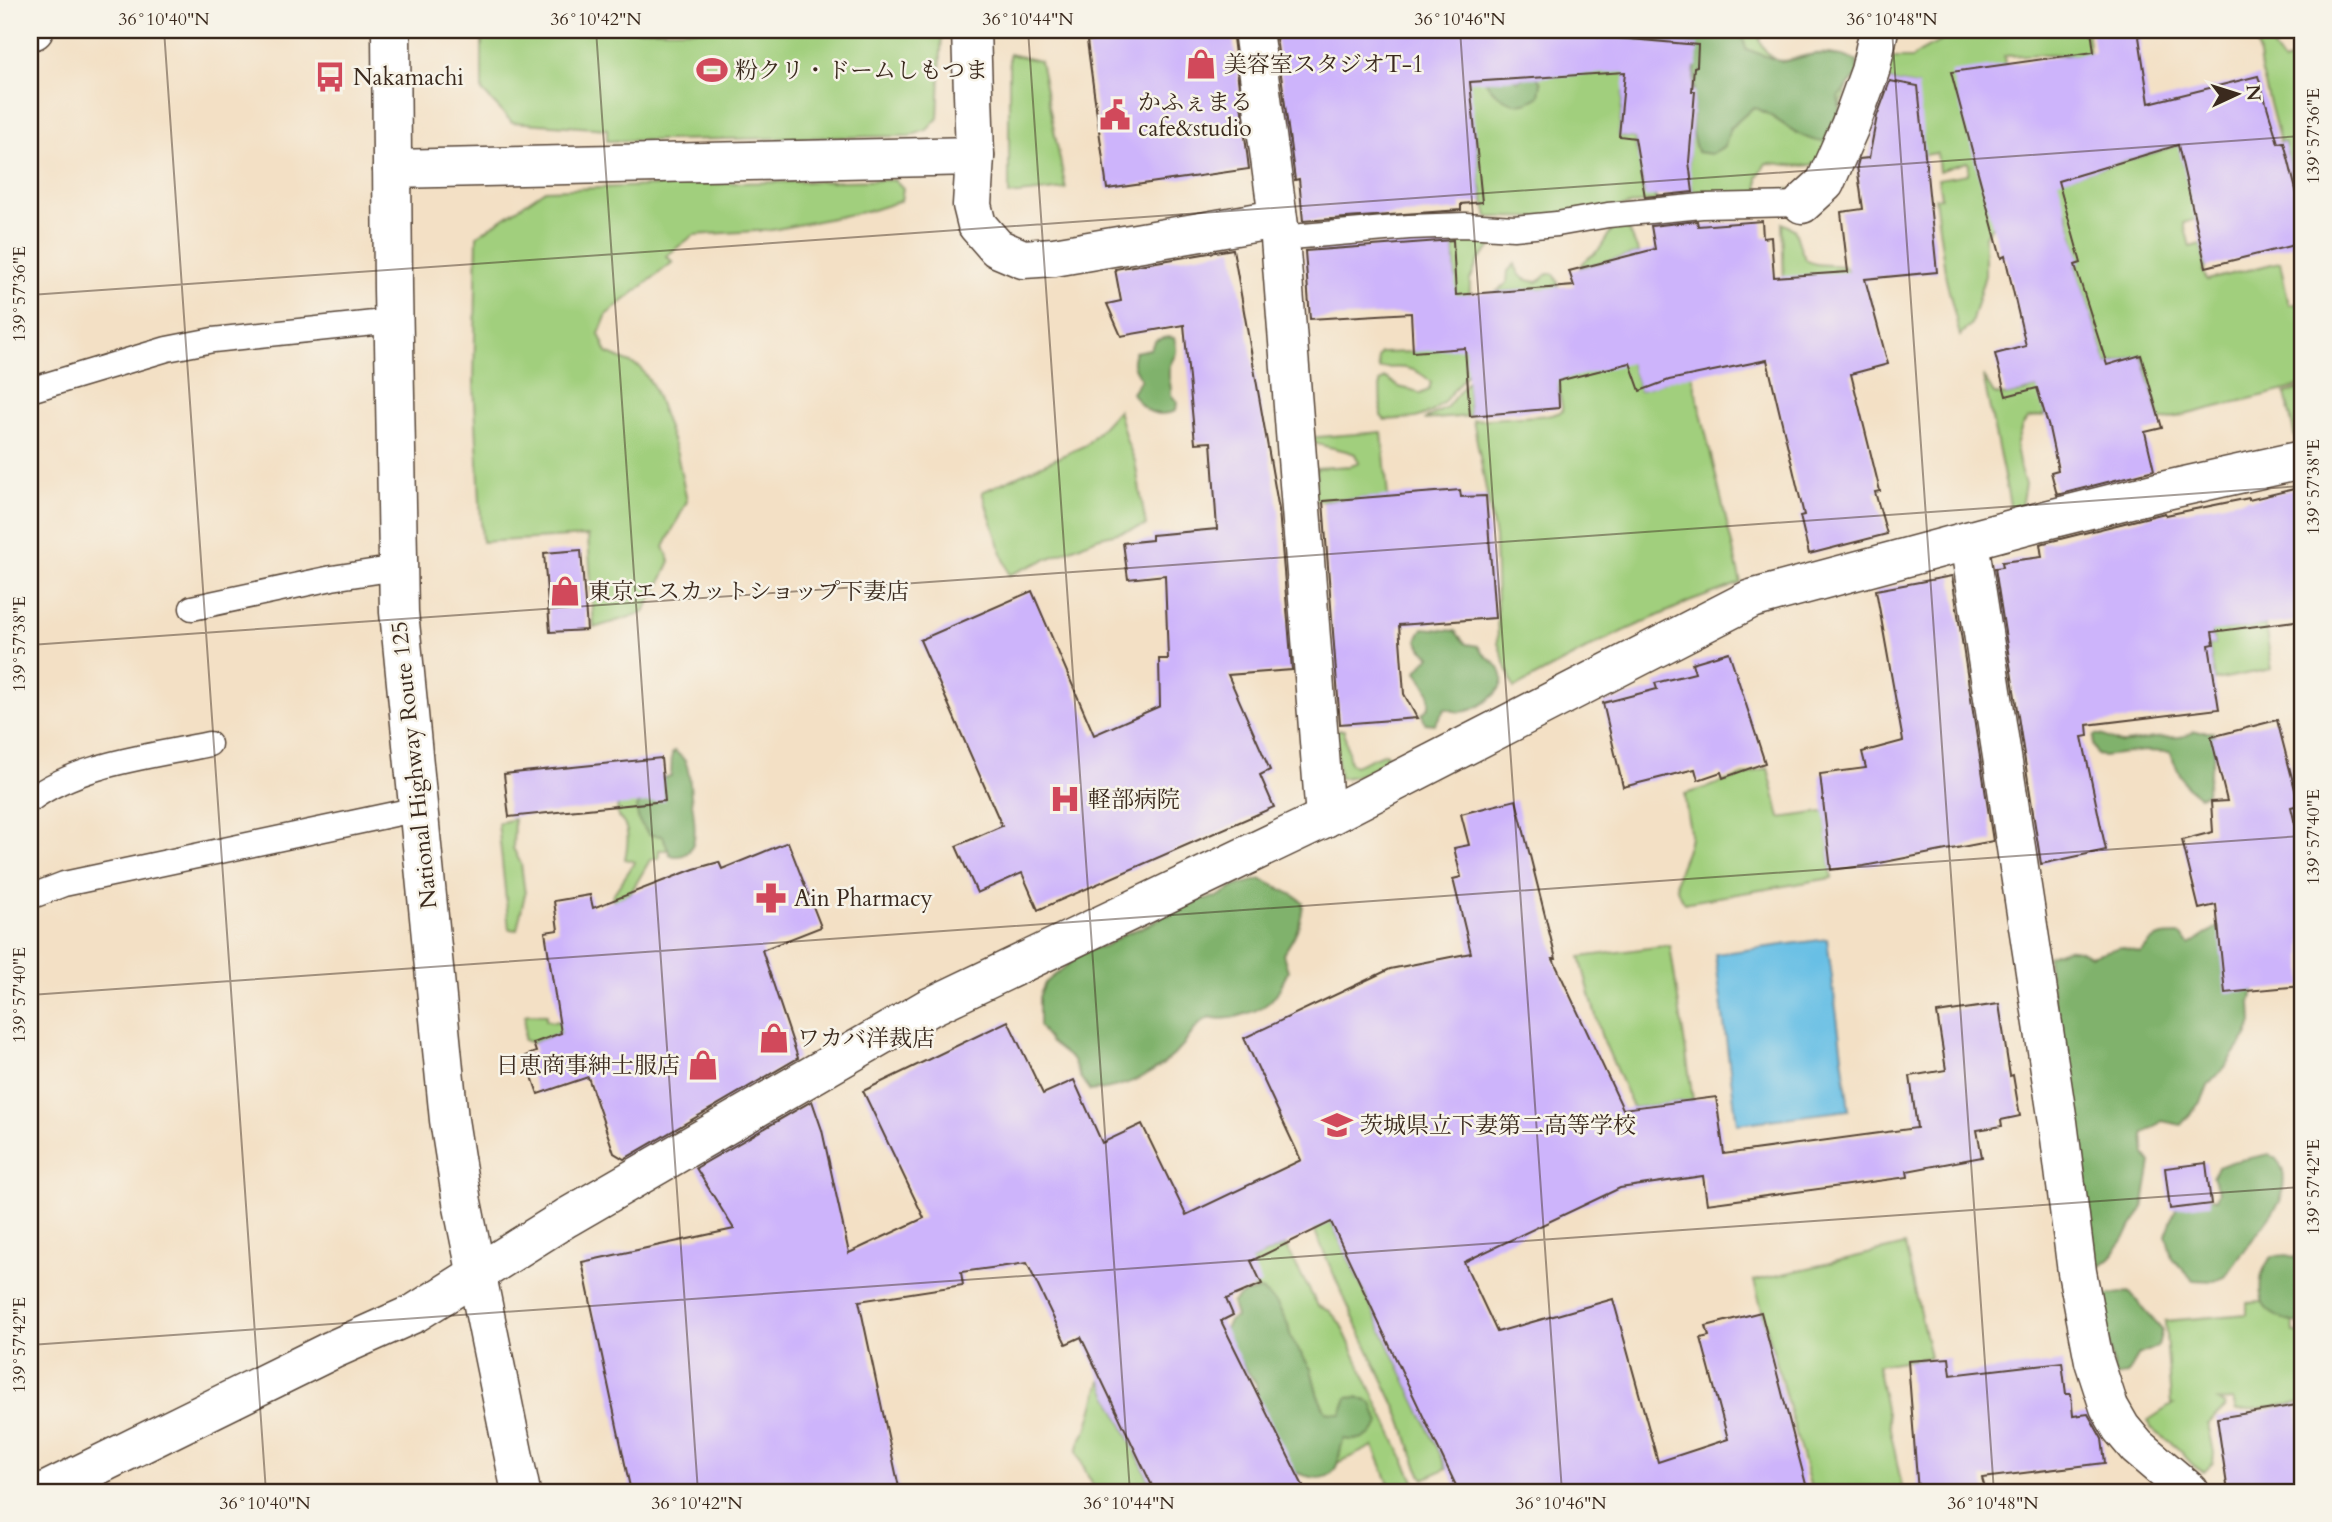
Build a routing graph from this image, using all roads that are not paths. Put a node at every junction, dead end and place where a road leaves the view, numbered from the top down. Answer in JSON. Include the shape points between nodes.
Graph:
{"nodes":[{"id":1,"x":391,"y":30,"type":"edge"},
{"id":2,"x":971,"y":30,"type":"edge"},
{"id":3,"x":1253,"y":30,"type":"edge"},
{"id":4,"x":1880,"y":30,"type":"edge"},
{"id":5,"x":975,"y":156,"type":"junction"},
{"id":6,"x":392,"y":169,"type":"junction"},
{"id":7,"x":1802,"y":204,"type":"joint"},
{"id":8,"x":1278,"y":229,"type":"junction"},
{"id":9,"x":393,"y":321,"type":"junction"},
{"id":10,"x":30,"y":390,"type":"edge"},
{"id":11,"x":2302,"y":460,"type":"edge"},
{"id":12,"x":1969,"y":541,"type":"junction"},
{"id":13,"x":397,"y":568,"type":"junction"},
{"id":14,"x":192,"y":608,"type":"dead end"},
{"id":15,"x":209,"y":744,"type":"dead end"},
{"id":16,"x":30,"y":800,"type":"edge"},
{"id":17,"x":418,"y":809,"type":"junction"},
{"id":18,"x":1325,"y":818,"type":"junction"},
{"id":19,"x":30,"y":897,"type":"edge"},
{"id":20,"x":476,"y":1275,"type":"junction"},
{"id":21,"x":44,"y":1492,"type":"edge"},
{"id":22,"x":521,"y":1492,"type":"edge"},
{"id":23,"x":2190,"y":1492,"type":"edge"}],
"edges":[{"from":1,"to":6,"type":"main road","name":"National Highway Route 125"},
{"from":2,"to":5,"type":"main road"},
{"from":3,"to":8,"type":"main road"},
{"from":4,"to":7,"type":"main road","via":[[1866,82],[1825,183]]},
{"from":5,"to":6,"type":"main road"},
{"from":5,"to":8,"type":"main road","via":[[972,205],[977,225],[997,248],[1023,259]]},
{"from":6,"to":9,"type":"main road","name":"National Highway Route 125"},
{"from":7,"to":8,"type":"lane","via":[[1702,206],[1524,227]]},
{"from":8,"to":18,"type":"main road"},
{"from":9,"to":10,"type":"lane","via":[[213,340]]},
{"from":9,"to":13,"type":"main road","name":"National Highway Route 125"},
{"from":11,"to":12,"type":"main road"},
{"from":12,"to":18,"type":"main road","via":[[1751,599]]},
{"from":12,"to":23,"type":"main road","via":[[2094,1361],[2121,1428]]},
{"from":13,"to":14,"type":"lane"},
{"from":13,"to":17,"type":"main road","name":"National Highway Route 125"},
{"from":15,"to":16,"type":"lane","via":[[100,768],[50,785]]},
{"from":17,"to":19,"type":"lane","via":[[64,884]]},
{"from":17,"to":20,"type":"main road","name":"National Highway Route 125","via":[[449,1120]]},
{"from":18,"to":20,"type":"main road","via":[[930,1007]]},
{"from":20,"to":21,"type":"main road","via":[[415,1313]]},
{"from":20,"to":22,"type":"main road","name":"National Highway Route 125"}]}
